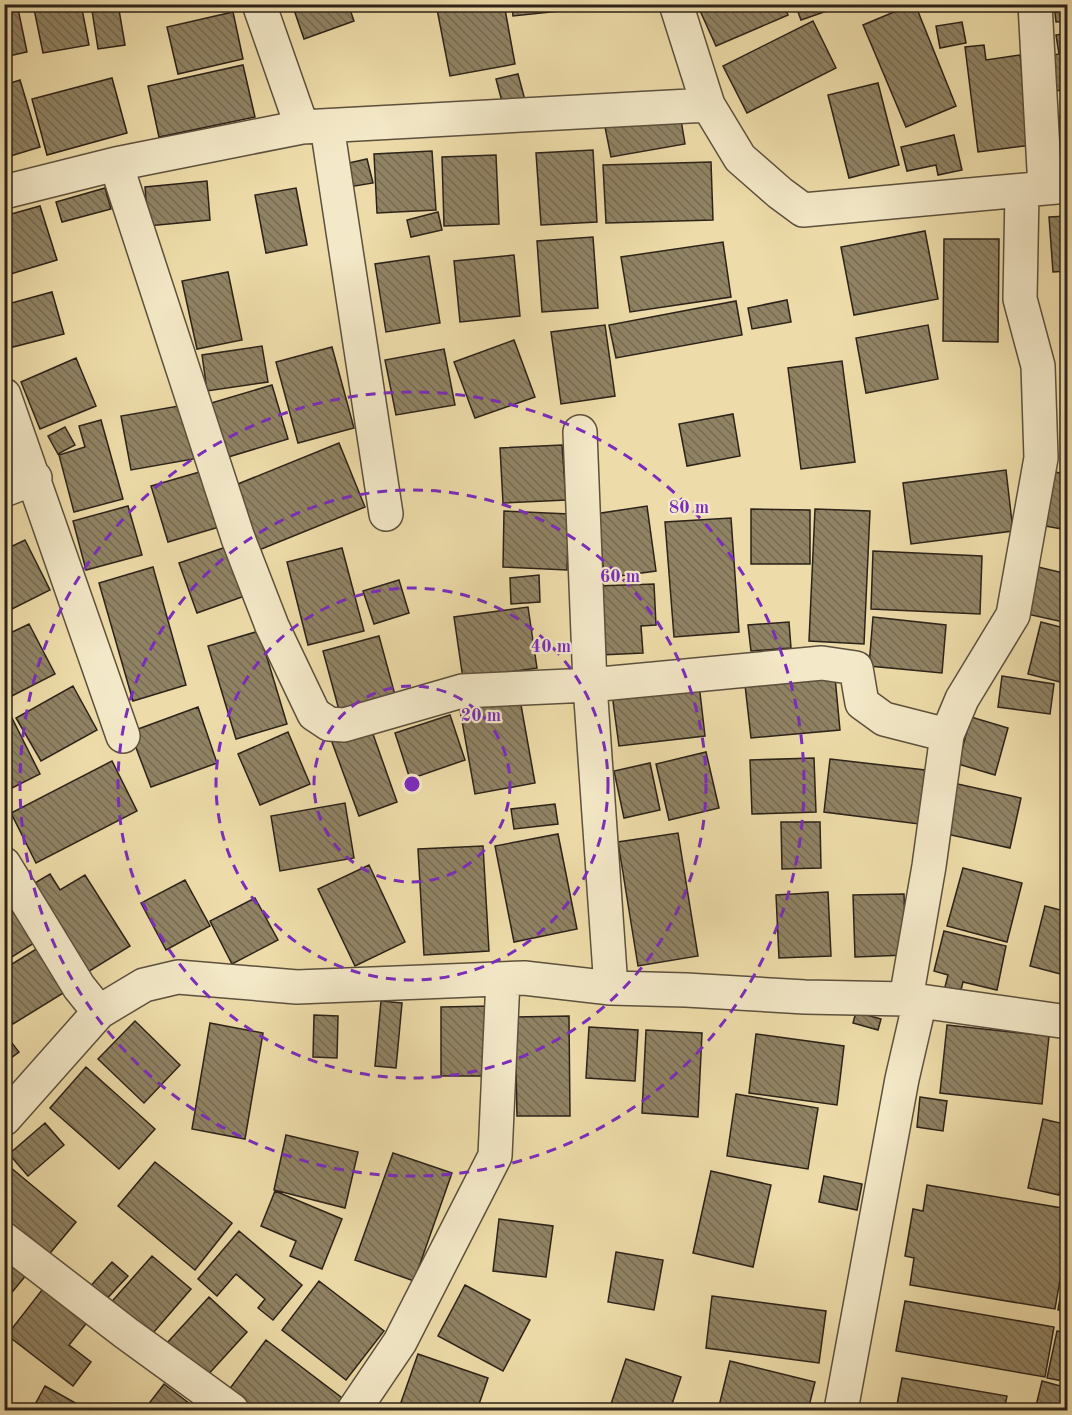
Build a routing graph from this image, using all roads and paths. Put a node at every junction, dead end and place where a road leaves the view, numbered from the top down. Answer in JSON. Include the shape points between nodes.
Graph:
{"nodes":[{"id":1,"x":259,"y":4,"type":"edge"},
{"id":2,"x":676,"y":4,"type":"edge"},
{"id":3,"x":1028,"y":8,"type":"edge"},
{"id":4,"x":708,"y":105,"type":"junction"},
{"id":5,"x":314,"y":127,"type":"junction"},
{"id":6,"x":116,"y":164,"type":"junction"},
{"id":7,"x":1045,"y":188,"type":"edge"},
{"id":8,"x":4,"y":192,"type":"edge"},
{"id":9,"x":4,"y":394,"type":"edge"},
{"id":10,"x":580,"y":432,"type":"dead end"},
{"id":11,"x":35,"y":478,"type":"junction"},
{"id":12,"x":4,"y":490,"type":"edge"},
{"id":13,"x":386,"y":514,"type":"dead end"},
{"id":14,"x":590,"y":685,"type":"junction"},
{"id":15,"x":947,"y":735,"type":"junction"},
{"id":16,"x":123,"y":736,"type":"dead end"},
{"id":17,"x":4,"y":864,"type":"edge"},
{"id":18,"x":503,"y":979,"type":"junction"},
{"id":19,"x":610,"y":988,"type":"junction"},
{"id":20,"x":913,"y":1000,"type":"junction"},
{"id":21,"x":99,"y":1012,"type":"junction"},
{"id":22,"x":1068,"y":1022,"type":"edge"},
{"id":23,"x":4,"y":1119,"type":"edge"},
{"id":24,"x":4,"y":1239,"type":"edge"},
{"id":25,"x":232,"y":1410,"type":"edge"},
{"id":26,"x":354,"y":1410,"type":"edge"},
{"id":27,"x":841,"y":1410,"type":"edge"}],
"edges":[{"from":1,"to":5,"type":"street"},
{"from":2,"to":4,"type":"street"},
{"from":3,"to":7,"type":"street"},
{"from":4,"to":5,"type":"street"},
{"from":4,"to":7,"type":"street","via":[[740,158],[803,210]]},
{"from":5,"to":6,"type":"street"},
{"from":5,"to":13,"type":"street"},
{"from":6,"to":8,"type":"street"},
{"from":6,"to":14,"type":"street","via":[[238,538],[272,626],[314,714],[329,724],[344,725],[462,692]]},
{"from":7,"to":15,"type":"street","via":[[1020,299],[1038,366],[1041,458],[1013,615],[963,699]]},
{"from":9,"to":11,"type":"street"},
{"from":10,"to":14,"type":"street"},
{"from":11,"to":12,"type":"street"},
{"from":11,"to":16,"type":"street"},
{"from":14,"to":15,"type":"street","via":[[822,663],[856,668],[862,703],[884,719]]},
{"from":14,"to":19,"type":"street"},
{"from":15,"to":20,"type":"street"},
{"from":17,"to":21,"type":"street","via":[[79,987]]},
{"from":18,"to":19,"type":"street"},
{"from":18,"to":21,"type":"street","via":[[297,987],[178,977],[144,985]]},
{"from":18,"to":26,"type":"street","via":[[495,1156],[400,1342]]},
{"from":19,"to":20,"type":"street"},
{"from":20,"to":22,"type":"street"},
{"from":20,"to":27,"type":"street"},
{"from":21,"to":23,"type":"street"},
{"from":24,"to":25,"type":"street"}]}
